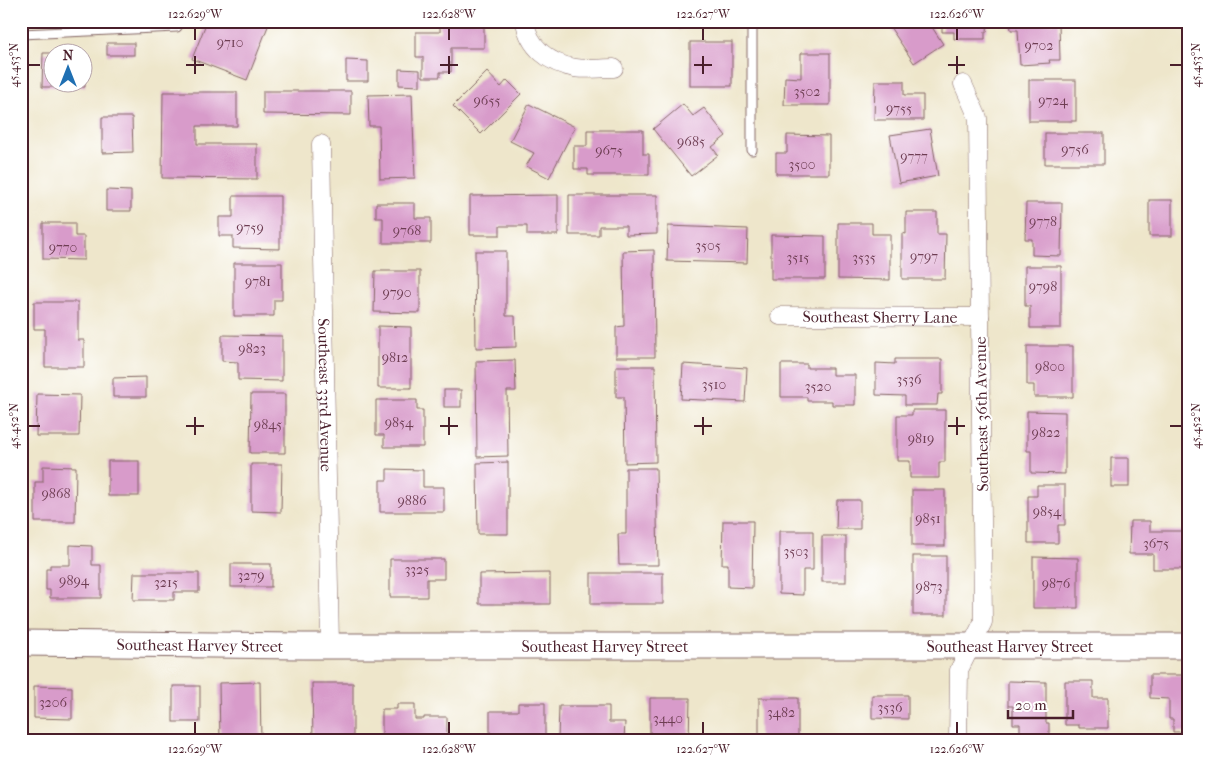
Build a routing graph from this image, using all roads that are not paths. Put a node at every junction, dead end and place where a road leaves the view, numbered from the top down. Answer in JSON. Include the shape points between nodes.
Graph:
{"nodes":[{"id":1,"x":525,"y":21,"type":"edge"},
{"id":2,"x":752,"y":21,"type":"edge"},
{"id":3,"x":177,"y":27,"type":"dead end"},
{"id":4,"x":21,"y":34,"type":"edge"},
{"id":5,"x":614,"y":68,"type":"dead end"},
{"id":6,"x":963,"y":84,"type":"dead end"},
{"id":7,"x":321,"y":144,"type":"dead end"},
{"id":8,"x":752,"y":150,"type":"dead end"},
{"id":9,"x":780,"y":316,"type":"dead end"},
{"id":10,"x":980,"y":317,"type":"junction"},
{"id":11,"x":21,"y":643,"type":"edge"},
{"id":12,"x":330,"y":646,"type":"junction"},
{"id":13,"x":971,"y":646,"type":"junction"},
{"id":14,"x":1189,"y":646,"type":"edge"},
{"id":15,"x":958,"y":741,"type":"edge"}],
"edges":[{"from":1,"to":5,"type":"street","via":[[526,30],[537,49],[557,64],[576,69]]},
{"from":2,"to":8,"type":"lane"},
{"from":3,"to":4,"type":"lane"},
{"from":6,"to":10,"type":"street","name":"Southeast 36th Avenue","via":[[978,118]]},
{"from":7,"to":12,"type":"street","name":"Southeast 33rd Avenue"},
{"from":9,"to":10,"type":"street","name":"Southeast Sherry Lane"},
{"from":10,"to":13,"type":"street","name":"Southeast 36th Avenue","via":[[983,622]]},
{"from":11,"to":12,"type":"street","name":"Southeast Harvey Street"},
{"from":12,"to":13,"type":"street","name":"Southeast Harvey Street"},
{"from":13,"to":14,"type":"street","name":"Southeast Harvey Street"},
{"from":13,"to":15,"type":"street","name":"Southeast 36th Avenue","via":[[958,670]]}]}
